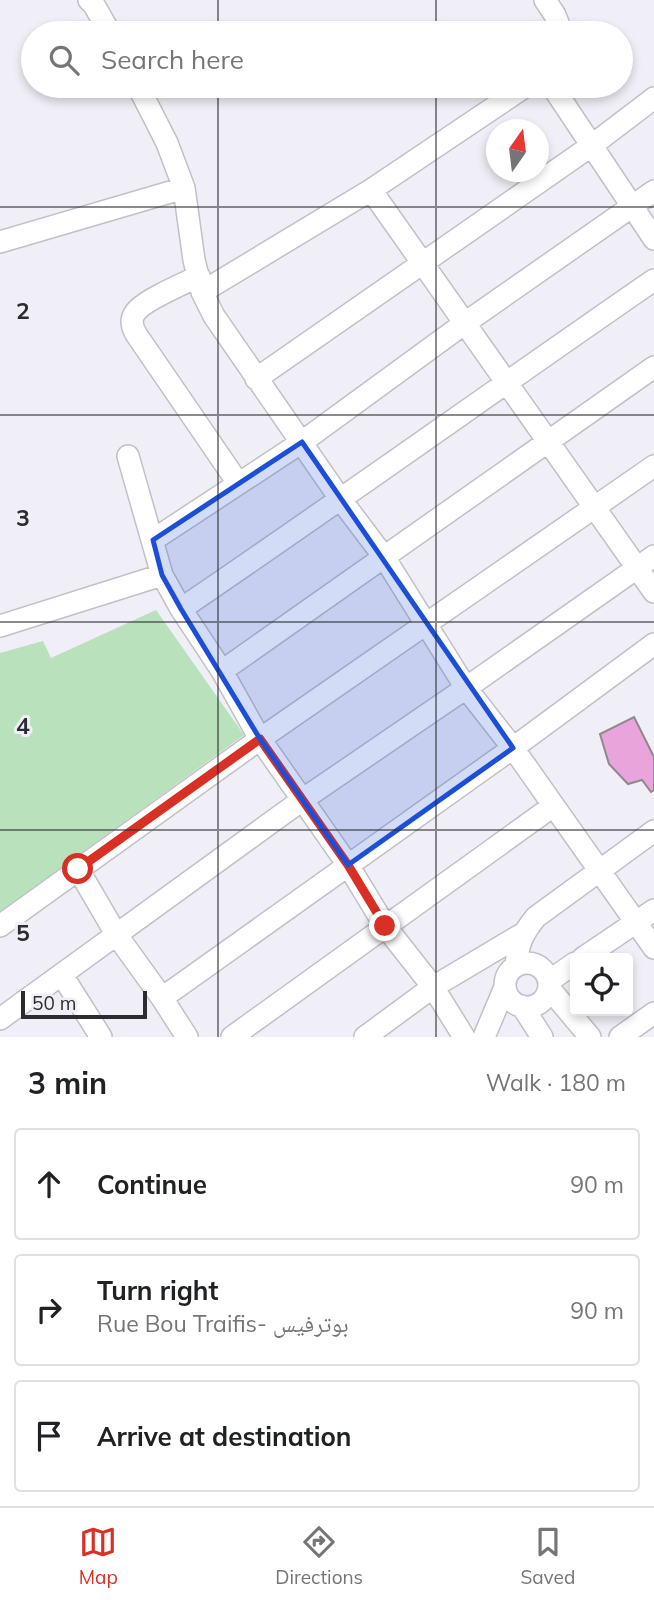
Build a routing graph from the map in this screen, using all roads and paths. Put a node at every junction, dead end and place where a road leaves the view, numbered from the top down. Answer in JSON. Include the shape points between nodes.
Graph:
{"nodes":[{"id":1,"x":545,"y":0,"type":"edge"},
{"id":2,"x":93,"y":2,"type":"edge"},
{"id":3,"x":103,"y":21,"type":"edge"},
{"id":4,"x":557,"y":21,"type":"edge"},
{"id":5,"x":144,"y":98,"type":"edge"},
{"id":6,"x":508,"y":98,"type":"edge"},
{"id":7,"x":560,"y":98,"type":"edge"},
{"id":8,"x":654,"y":98,"type":"edge"},
{"id":9,"x":591,"y":146,"type":"junction"},
{"id":10,"x":184,"y":188,"type":"junction"},
{"id":11,"x":371,"y":190,"type":"junction"},
{"id":12,"x":654,"y":191,"type":"edge"},
{"id":13,"x":632,"y":207,"type":"junction"},
{"id":14,"x":654,"y":239,"type":"edge"},
{"id":15,"x":0,"y":242,"type":"edge"},
{"id":16,"x":423,"y":264,"type":"junction"},
{"id":17,"x":654,"y":279,"type":"edge"},
{"id":18,"x":201,"y":284,"type":"junction"},
{"id":19,"x":465,"y":323,"type":"junction"},
{"id":20,"x":654,"y":367,"type":"edge"},
{"id":21,"x":256,"y":379,"type":"junction"},
{"id":22,"x":506,"y":382,"type":"junction"},
{"id":23,"x":548,"y":441,"type":"junction"},
{"id":24,"x":302,"y":442,"type":"junction"},
{"id":25,"x":128,"y":456,"type":"dead end"},
{"id":26,"x":654,"y":466,"type":"edge"},
{"id":27,"x":238,"y":482,"type":"junction"},
{"id":28,"x":341,"y":500,"type":"junction"},
{"id":29,"x":594,"y":507,"type":"junction"},
{"id":30,"x":153,"y":540,"type":"junction"},
{"id":31,"x":384,"y":557,"type":"junction"},
{"id":32,"x":645,"y":562,"type":"edge"},
{"id":33,"x":162,"y":575,"type":"junction"},
{"id":34,"x":654,"y":592,"type":"edge"},
{"id":35,"x":181,"y":609,"type":"junction"},
{"id":36,"x":426,"y":624,"type":"junction"},
{"id":37,"x":0,"y":626,"type":"edge"},
{"id":38,"x":654,"y":644,"type":"edge"},
{"id":39,"x":222,"y":671,"type":"junction"},
{"id":40,"x":467,"y":688,"type":"junction"},
{"id":41,"x":260,"y":739,"type":"junction"},
{"id":42,"x":513,"y":748,"type":"junction"},
{"id":43,"x":302,"y":800,"type":"junction"},
{"id":44,"x":554,"y":806,"type":"junction"},
{"id":45,"x":654,"y":831,"type":"edge"},
{"id":46,"x":348,"y":865,"type":"junction"},
{"id":47,"x":78,"y":869,"type":"junction"},
{"id":48,"x":599,"y":870,"type":"junction"},
{"id":49,"x":654,"y":910,"type":"edge"},
{"id":50,"x":635,"y":922,"type":"junction"},
{"id":51,"x":0,"y":926,"type":"edge"},
{"id":52,"x":385,"y":926,"type":"junction"},
{"id":53,"x":524,"y":933,"type":"junction"},
{"id":54,"x":116,"y":934,"type":"junction"},
{"id":55,"x":654,"y":948,"type":"edge"},
{"id":56,"x":590,"y":953,"type":"edge"},
{"id":57,"x":516,"y":966,"type":"junction"},
{"id":58,"x":570,"y":967,"type":"edge"},
{"id":59,"x":62,"y":975,"type":"junction"},
{"id":60,"x":549,"y":985,"type":"junction"},
{"id":61,"x":433,"y":987,"type":"junction"},
{"id":62,"x":162,"y":998,"type":"junction"},
{"id":63,"x":514,"y":999,"type":"junction"},
{"id":64,"x":654,"y":1013,"type":"edge"},
{"id":65,"x":0,"y":1019,"type":"edge"},
{"id":66,"x":101,"y":1037,"type":"edge"},
{"id":67,"x":187,"y":1037,"type":"edge"},
{"id":68,"x":232,"y":1037,"type":"edge"},
{"id":69,"x":365,"y":1037,"type":"edge"},
{"id":70,"x":464,"y":1037,"type":"edge"},
{"id":71,"x":486,"y":1037,"type":"edge"},
{"id":72,"x":542,"y":1037,"type":"edge"},
{"id":73,"x":590,"y":1037,"type":"edge"},
{"id":74,"x":620,"y":1037,"type":"edge"}],
"edges":[{"from":1,"to":4,"type":"street"},
{"from":2,"to":3,"type":"street"},
{"from":5,"to":10,"type":"street"},
{"from":6,"to":11,"type":"street"},
{"from":7,"to":9,"type":"street"},
{"from":8,"to":9,"type":"street"},
{"from":9,"to":13,"type":"street"},
{"from":9,"to":16,"type":"street"},
{"from":10,"to":15,"type":"street"},
{"from":10,"to":18,"type":"street"},
{"from":11,"to":16,"type":"street"},
{"from":11,"to":18,"type":"street"},
{"from":12,"to":13,"type":"street"},
{"from":13,"to":14,"type":"street"},
{"from":13,"to":19,"type":"street"},
{"from":16,"to":19,"type":"street"},
{"from":16,"to":21,"type":"street"},
{"from":17,"to":22,"type":"street"},
{"from":18,"to":21,"type":"street","via":[[214,316]]},
{"from":18,"to":27,"type":"street","via":[[146,303],[135,311],[132,326]]},
{"from":19,"to":22,"type":"street"},
{"from":19,"to":24,"type":"street"},
{"from":20,"to":23,"type":"street"},
{"from":21,"to":24,"type":"street"},
{"from":22,"to":23,"type":"street"},
{"from":22,"to":28,"type":"street"},
{"from":23,"to":29,"type":"street"},
{"from":23,"to":31,"type":"street"},
{"from":24,"to":27,"type":"street"},
{"from":24,"to":28,"type":"street"},
{"from":25,"to":30,"type":"street"},
{"from":26,"to":29,"type":"street"},
{"from":27,"to":30,"type":"street"},
{"from":28,"to":31,"type":"street"},
{"from":28,"to":35,"type":"street"},
{"from":29,"to":32,"type":"street"},
{"from":29,"to":36,"type":"street"},
{"from":30,"to":33,"type":"street"},
{"from":31,"to":36,"type":"street"},
{"from":31,"to":39,"type":"street"},
{"from":32,"to":34,"type":"street"},
{"from":32,"to":40,"type":"street"},
{"from":33,"to":35,"type":"street"},
{"from":33,"to":37,"type":"street"},
{"from":35,"to":39,"type":"street"},
{"from":36,"to":40,"type":"street"},
{"from":36,"to":41,"type":"street"},
{"from":38,"to":42,"type":"street"},
{"from":39,"to":41,"type":"street"},
{"from":40,"to":42,"type":"street"},
{"from":40,"to":43,"type":"street"},
{"from":41,"to":43,"type":"street"},
{"from":41,"to":47,"type":"street"},
{"from":42,"to":44,"type":"street"},
{"from":42,"to":46,"type":"street"},
{"from":43,"to":46,"type":"street"},
{"from":43,"to":54,"type":"street"},
{"from":44,"to":48,"type":"street"},
{"from":44,"to":52,"type":"street"},
{"from":45,"to":48,"type":"street"},
{"from":46,"to":52,"type":"street"},
{"from":46,"to":62,"type":"street"},
{"from":47,"to":51,"type":"street"},
{"from":47,"to":54,"type":"street"},
{"from":48,"to":50,"type":"street"},
{"from":48,"to":53,"type":"street","via":[[536,917]]},
{"from":49,"to":50,"type":"street"},
{"from":50,"to":55,"type":"street"},
{"from":50,"to":56,"type":"street"},
{"from":52,"to":61,"type":"street"},
{"from":52,"to":68,"type":"street"},
{"from":53,"to":57,"type":"street"},
{"from":53,"to":61,"type":"street"},
{"from":54,"to":59,"type":"street"},
{"from":54,"to":62,"type":"street"},
{"from":57,"to":60,"type":"street","via":[[534,964],[544,970]]},
{"from":57,"to":63,"type":"street","via":[[507,975]]},
{"from":58,"to":60,"type":"street"},
{"from":59,"to":65,"type":"street"},
{"from":59,"to":66,"type":"street"},
{"from":60,"to":63,"type":"street","via":[[547,995],[529,1007]]},
{"from":60,"to":73,"type":"street"},
{"from":61,"to":69,"type":"street"},
{"from":61,"to":70,"type":"street"},
{"from":62,"to":67,"type":"street"},
{"from":63,"to":71,"type":"street"},
{"from":63,"to":72,"type":"street"},
{"from":64,"to":74,"type":"street"}]}
